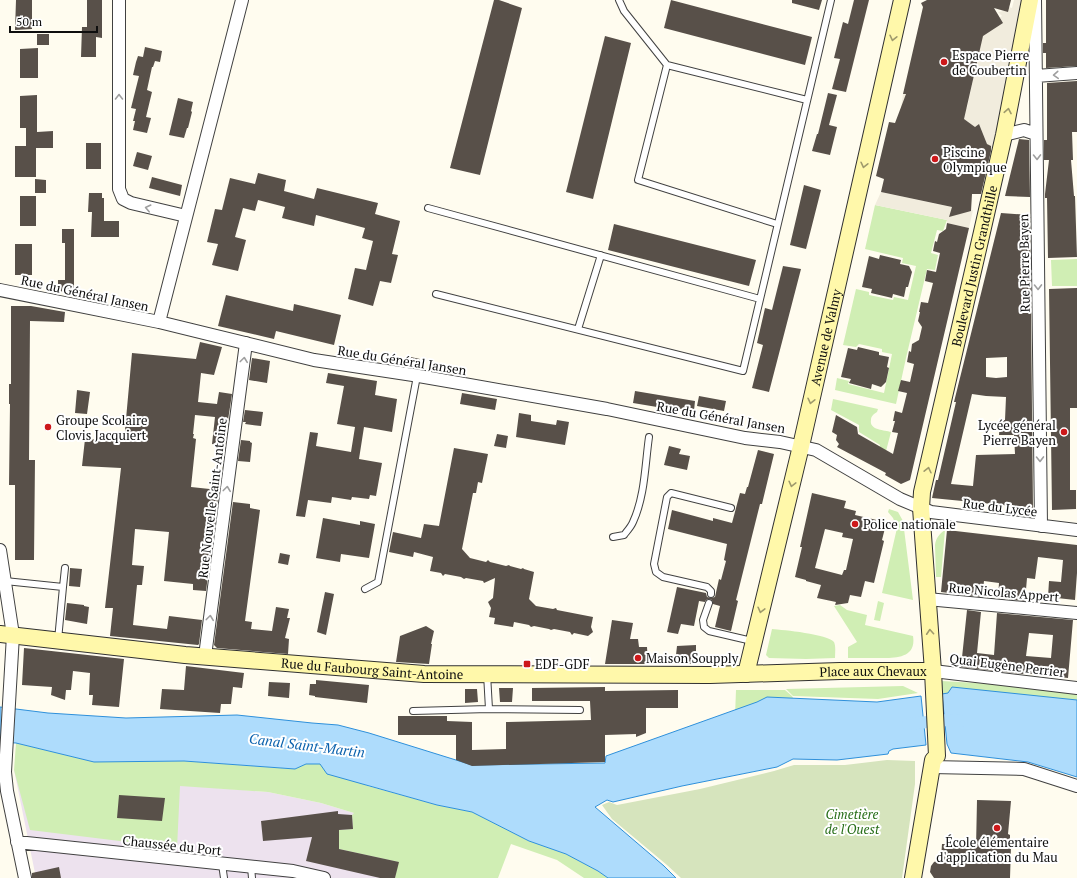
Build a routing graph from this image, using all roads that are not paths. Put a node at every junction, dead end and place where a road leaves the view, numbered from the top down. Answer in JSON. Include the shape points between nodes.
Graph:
{"nodes":[{"id":1,"x":119,"y":0,"type":"edge"},
{"id":2,"x":242,"y":0,"type":"edge"},
{"id":3,"x":620,"y":0,"type":"edge"},
{"id":4,"x":830,"y":0,"type":"edge"},
{"id":5,"x":902,"y":0,"type":"edge"},
{"id":6,"x":1030,"y":0,"type":"edge"},
{"id":7,"x":1035,"y":0,"type":"edge"},
{"id":8,"x":667,"y":65,"type":"junction"},
{"id":9,"x":1077,"y":73,"type":"edge"},
{"id":10,"x":1036,"y":76,"type":"junction"},
{"id":11,"x":807,"y":100,"type":"junction"},
{"id":12,"x":1036,"y":134,"type":"junction"},
{"id":13,"x":1004,"y":135,"type":"junction"},
{"id":14,"x":428,"y":208,"type":"dead end"},
{"id":15,"x":186,"y":216,"type":"junction"},
{"id":16,"x":778,"y":224,"type":"junction"},
{"id":17,"x":601,"y":255,"type":"junction"},
{"id":18,"x":0,"y":290,"type":"edge"},
{"id":19,"x":436,"y":294,"type":"dead end"},
{"id":20,"x":760,"y":299,"type":"junction"},
{"id":21,"x":159,"y":322,"type":"junction"},
{"id":22,"x":578,"y":330,"type":"junction"},
{"id":23,"x":246,"y":343,"type":"junction"},
{"id":24,"x":417,"y":376,"type":"junction"},
{"id":25,"x":649,"y":437,"type":"dead end"},
{"id":26,"x":801,"y":446,"type":"junction"},
{"id":27,"x":731,"y":508,"type":"dead end"},
{"id":28,"x":921,"y":508,"type":"junction"},
{"id":29,"x":1041,"y":526,"type":"junction"},
{"id":30,"x":1077,"y":530,"type":"edge"},
{"id":31,"x":612,"y":537,"type":"dead end"},
{"id":32,"x":0,"y":550,"type":"edge"},
{"id":33,"x":65,"y":568,"type":"dead end"},
{"id":34,"x":5,"y":581,"type":"junction"},
{"id":35,"x":63,"y":587,"type":"junction"},
{"id":36,"x":365,"y":589,"type":"dead end"},
{"id":37,"x":711,"y":594,"type":"dead end"},
{"id":38,"x":927,"y":599,"type":"junction"},
{"id":39,"x":709,"y":603,"type":"dead end"},
{"id":40,"x":1077,"y":613,"type":"edge"},
{"id":41,"x":6,"y":635,"type":"edge"},
{"id":42,"x":58,"y":640,"type":"junction"},
{"id":43,"x":754,"y":642,"type":"junction"},
{"id":44,"x":205,"y":656,"type":"junction"},
{"id":45,"x":487,"y":674,"type":"junction"},
{"id":46,"x":746,"y":674,"type":"junction"},
{"id":47,"x":933,"y":677,"type":"junction"},
{"id":48,"x":1077,"y":688,"type":"edge"},
{"id":49,"x":489,"y":709,"type":"junction"},
{"id":50,"x":580,"y":710,"type":"dead end"},
{"id":51,"x":413,"y":712,"type":"dead end"},
{"id":52,"x":934,"y":762,"type":"junction"},
{"id":53,"x":1077,"y":786,"type":"edge"},
{"id":54,"x":4,"y":791,"type":"edge"},
{"id":55,"x":17,"y":842,"type":"junction"},
{"id":56,"x":222,"y":864,"type":"junction"},
{"id":57,"x":251,"y":872,"type":"edge"},
{"id":58,"x":25,"y":878,"type":"edge"},
{"id":59,"x":224,"y":878,"type":"edge"},
{"id":60,"x":324,"y":878,"type":"edge"},
{"id":61,"x":913,"y":878,"type":"edge"}],
"edges":[{"from":15,"to":1,"type":"street","one_way":true,"via":[[131,204],[123,199],[119,189]]},
{"from":2,"to":15,"type":"street"},
{"from":3,"to":8,"type":"lane","via":[[624,11]]},
{"from":4,"to":11,"type":"lane"},
{"from":5,"to":26,"type":"main road","name":"Avenue de Valmy","one_way":true},
{"from":13,"to":6,"type":"main road","name":"Boulevard Justin Grandthille","one_way":true},
{"from":7,"to":10,"type":"street","name":"Rue Pierre Bayen"},
{"from":8,"to":11,"type":"lane"},
{"from":8,"to":16,"type":"lane","via":[[638,180]]},
{"from":9,"to":10,"type":"street","one_way":true},
{"from":10,"to":12,"type":"street","name":"Rue Pierre Bayen"},
{"from":11,"to":16,"type":"lane"},
{"from":12,"to":13,"type":"street","via":[[1024,130]]},
{"from":12,"to":29,"type":"street","name":"Rue Pierre Bayen","one_way":true},
{"from":28,"to":13,"type":"main road","name":"Boulevard Justin Grandthille","one_way":true,"via":[[922,492]]},
{"from":14,"to":17,"type":"lane"},
{"from":15,"to":21,"type":"street"},
{"from":16,"to":20,"type":"lane"},
{"from":17,"to":20,"type":"lane"},
{"from":17,"to":22,"type":"lane"},
{"from":18,"to":21,"type":"street","name":"Rue du Général Jansen"},
{"from":19,"to":22,"type":"lane"},
{"from":20,"to":22,"type":"lane","via":[[743,371]]},
{"from":21,"to":23,"type":"street","name":"Rue du Général Jansen"},
{"from":23,"to":24,"type":"street","name":"Rue du Général Jansen","via":[[314,360]]},
{"from":44,"to":23,"type":"street","name":"Rue Nouvelle Saint-Antoine","one_way":true},
{"from":24,"to":26,"type":"street","name":"Rue du Général Jansen","via":[[745,438]]},
{"from":24,"to":36,"type":"lane","via":[[378,582]]},
{"from":25,"to":31,"type":"lane","via":[[638,507],[624,535]]},
{"from":26,"to":28,"type":"street","name":"Rue du Général Jansen","via":[[816,450],[900,499]]},
{"from":26,"to":43,"type":"main road","name":"Avenue de Valmy","one_way":true},
{"from":27,"to":37,"type":"lane","via":[[671,493],[667,497],[654,564],[656,572],[663,577],[707,587]]},
{"from":28,"to":29,"type":"street","name":"Rue du Lycée","via":[[931,512]]},
{"from":28,"to":38,"type":"main road","name":"Place aux Chevaux"},
{"from":29,"to":30,"type":"street","name":"Rue du Lycée"},
{"from":32,"to":34,"type":"street"},
{"from":33,"to":35,"type":"lane"},
{"from":34,"to":35,"type":"lane"},
{"from":34,"to":41,"type":"street"},
{"from":35,"to":42,"type":"lane"},
{"from":38,"to":40,"type":"street","name":"Rue Nicolas Appert"},
{"from":47,"to":38,"type":"main road","name":"Place aux Chevaux","one_way":true},
{"from":39,"to":43,"type":"lane","via":[[703,620],[704,627],[709,631]]},
{"from":41,"to":42,"type":"main road","name":"Rue du Faubourg Saint-Antoine"},
{"from":41,"to":54,"type":"street","via":[[9,700]]},
{"from":42,"to":44,"type":"main road","name":"Rue du Faubourg Saint-Antoine"},
{"from":43,"to":46,"type":"main road","name":"Avenue de Valmy"},
{"from":44,"to":45,"type":"main road","name":"Rue du Faubourg Saint-Antoine","via":[[424,674]]},
{"from":45,"to":46,"type":"main road","name":"Rue du Faubourg Saint-Antoine"},
{"from":45,"to":49,"type":"lane"},
{"from":46,"to":47,"type":"main road","name":"Place aux Chevaux","via":[[840,671]]},
{"from":47,"to":48,"type":"street","name":"Quai Eugène Perrier"},
{"from":47,"to":52,"type":"main road"},
{"from":49,"to":50,"type":"lane"},
{"from":49,"to":51,"type":"lane"},
{"from":52,"to":53,"type":"street","via":[[1024,769]]},
{"from":52,"to":61,"type":"main road"},
{"from":54,"to":55,"type":"street"},
{"from":55,"to":56,"type":"street","name":"Chaussée du Port"},
{"from":55,"to":58,"type":"street"},
{"from":56,"to":57,"type":"street","name":"Chaussée du Port"},
{"from":56,"to":59,"type":"lane"},
{"from":57,"to":60,"type":"street","name":"Chaussée du Port","via":[[293,871]]}]}
